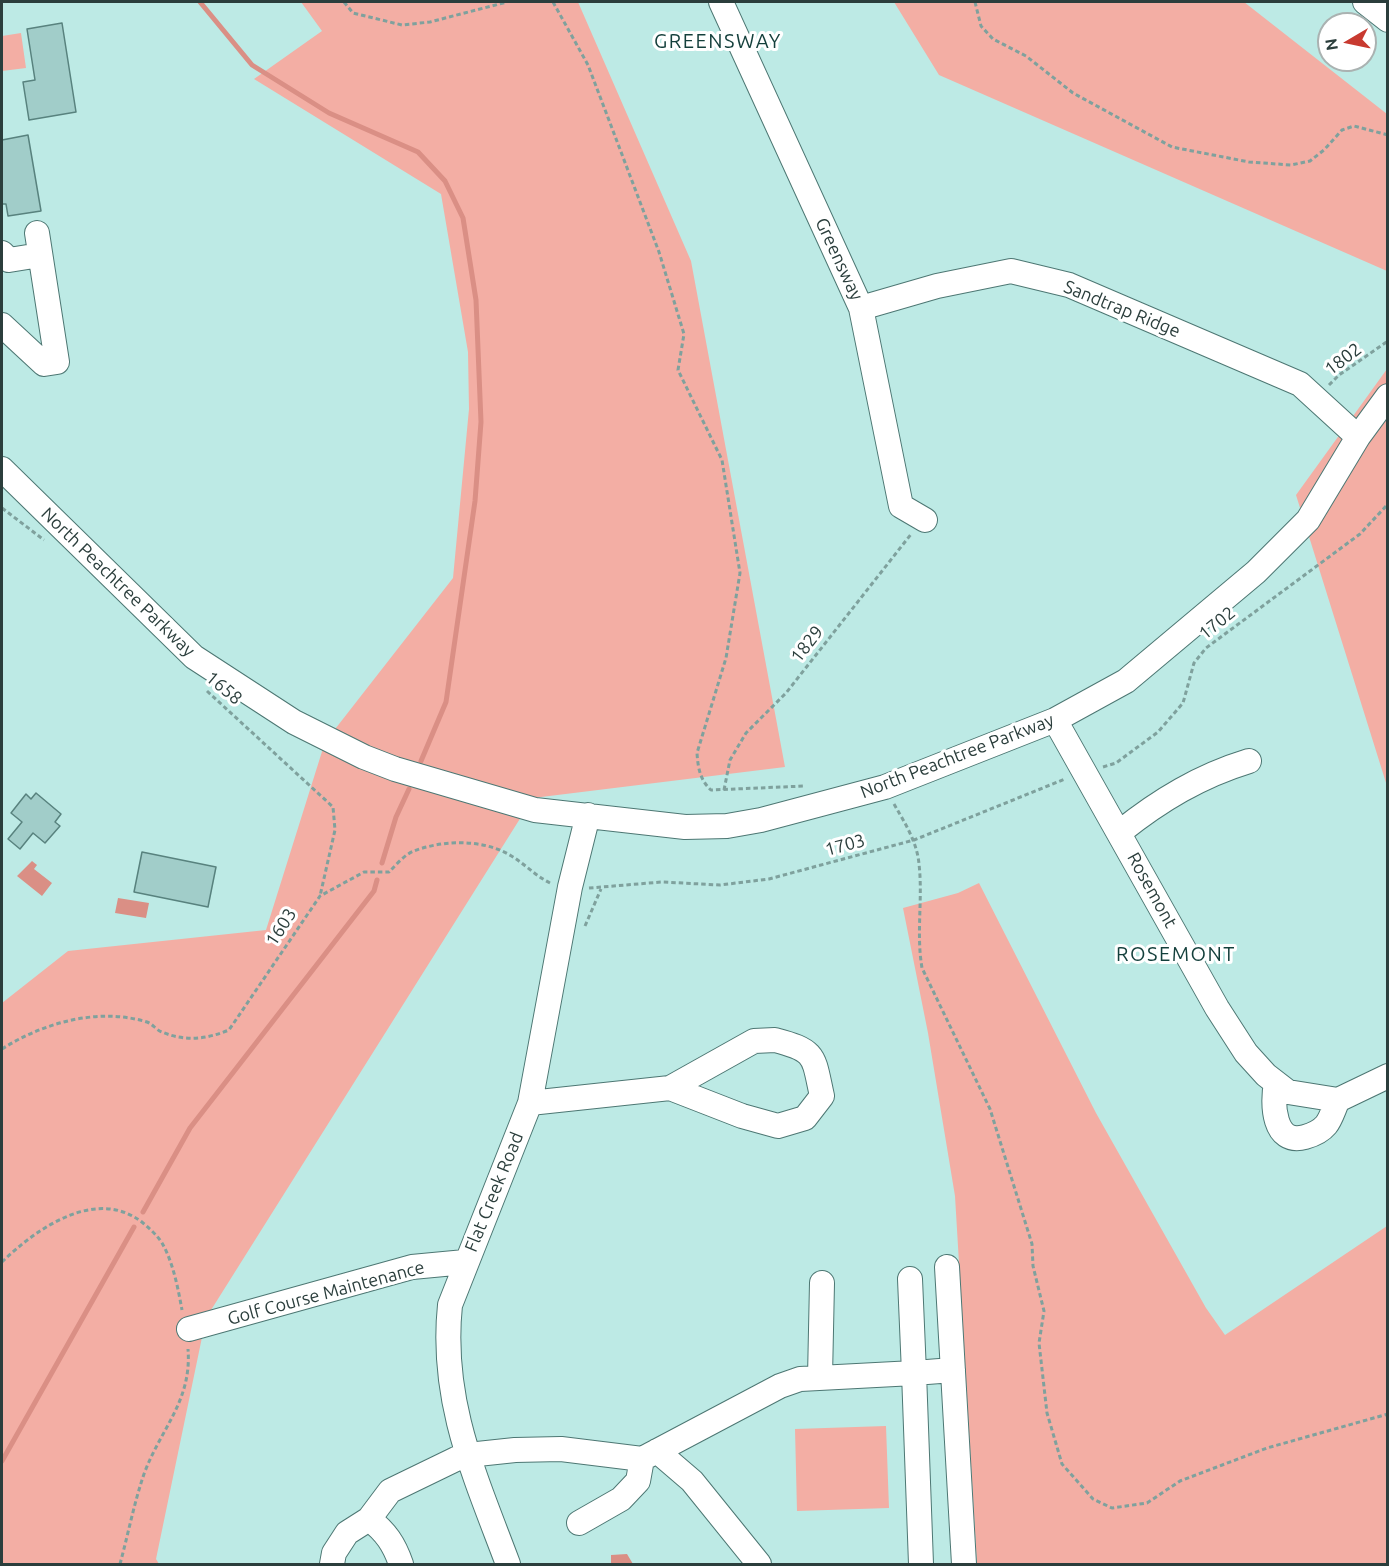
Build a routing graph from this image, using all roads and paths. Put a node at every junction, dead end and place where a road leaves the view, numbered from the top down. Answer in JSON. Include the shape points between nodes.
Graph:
{"nodes":[{"id":1,"x":344,"y":2,"type":"edge"},
{"id":2,"x":507,"y":2,"type":"edge"},
{"id":3,"x":553,"y":2,"type":"edge"},
{"id":4,"x":721,"y":2,"type":"edge"},
{"id":5,"x":975,"y":2,"type":"edge"},
{"id":6,"x":1365,"y":2,"type":"edge"},
{"id":7,"x":1388,"y":20,"type":"edge"},
{"id":8,"x":1388,"y":135,"type":"edge"},
{"id":9,"x":2,"y":253,"type":"edge"},
{"id":10,"x":861,"y":308,"type":"junction"},
{"id":11,"x":2,"y":325,"type":"edge"},
{"id":12,"x":1388,"y":341,"type":"edge"},
{"id":13,"x":1388,"y":396,"type":"edge"},
{"id":14,"x":1316,"y":399,"type":"junction"},
{"id":15,"x":1358,"y":437,"type":"junction"},
{"id":16,"x":2,"y":469,"type":"edge"},
{"id":17,"x":1388,"y":504,"type":"edge"},
{"id":18,"x":2,"y":508,"type":"edge"},
{"id":19,"x":925,"y":520,"type":"joint"},
{"id":20,"x":48,"y":544,"type":"dead end"},
{"id":21,"x":202,"y":687,"type":"dead end"},
{"id":22,"x":1055,"y":720,"type":"junction"},
{"id":23,"x":1249,"y":761,"type":"dead end"},
{"id":24,"x":1085,"y":771,"type":"junction"},
{"id":25,"x":588,"y":815,"type":"junction"},
{"id":26,"x":1120,"y":832,"type":"junction"},
{"id":27,"x":914,"y":840,"type":"junction"},
{"id":28,"x":570,"y":887,"type":"junction"},
{"id":29,"x":601,"y":889,"type":"joint"},
{"id":30,"x":320,"y":896,"type":"junction"},
{"id":31,"x":2,"y":1049,"type":"edge"},
{"id":32,"x":1388,"y":1076,"type":"edge"},
{"id":33,"x":1276,"y":1083,"type":"junction"},
{"id":34,"x":670,"y":1088,"type":"junction"},
{"id":35,"x":1338,"y":1100,"type":"junction"},
{"id":36,"x":530,"y":1102,"type":"junction"},
{"id":37,"x":2,"y":1262,"type":"edge"},
{"id":38,"x":465,"y":1262,"type":"junction"},
{"id":39,"x":947,"y":1267,"type":"dead end"},
{"id":40,"x":910,"y":1278,"type":"dead end"},
{"id":41,"x":822,"y":1283,"type":"dead end"},
{"id":42,"x":187,"y":1329,"type":"junction"},
{"id":43,"x":953,"y":1370,"type":"junction"},
{"id":44,"x":914,"y":1373,"type":"junction"},
{"id":45,"x":820,"y":1377,"type":"junction"},
{"id":46,"x":1388,"y":1414,"type":"edge"},
{"id":47,"x":468,"y":1455,"type":"junction"},
{"id":48,"x":650,"y":1455,"type":"junction"},
{"id":49,"x":369,"y":1519,"type":"junction"},
{"id":50,"x":579,"y":1523,"type":"dead end"},
{"id":51,"x":120,"y":1564,"type":"edge"},
{"id":52,"x":332,"y":1564,"type":"edge"},
{"id":53,"x":401,"y":1564,"type":"edge"},
{"id":54,"x":507,"y":1564,"type":"edge"},
{"id":55,"x":759,"y":1564,"type":"edge"},
{"id":56,"x":921,"y":1564,"type":"edge"},
{"id":57,"x":964,"y":1564,"type":"edge"}],
"edges":[{"from":1,"to":2,"type":"path","via":[[353,14],[402,25],[430,22]]},
{"from":3,"to":19,"type":"path","name":"1829","via":[[588,65],[659,252],[684,334],[678,370],[722,460],[740,573],[726,658],[697,753],[698,769],[711,790],[724,790],[730,760],[746,733],[786,693]]},
{"from":4,"to":10,"type":"street","name":"Greensway"},
{"from":5,"to":8,"type":"path","via":[[981,26],[993,39],[1026,56],[1073,93],[1172,147],[1249,162],[1290,165],[1310,161],[1342,130],[1354,126]]},
{"from":6,"to":7,"type":"street"},
{"from":9,"to":11,"type":"street","via":[[9,260],[38,244],[57,362],[44,364]]},
{"from":10,"to":14,"type":"street","name":"Sandtrap Ridge","via":[[937,286],[1011,271],[1069,285],[1300,384]]},
{"from":10,"to":19,"type":"street","name":"Greensway","via":[[901,506]]},
{"from":12,"to":14,"type":"path","name":"1802","via":[[1339,375]]},
{"from":13,"to":15,"type":"street","name":"North Peachtree Parkway"},
{"from":14,"to":15,"type":"street","name":"Sandtrap Ridge"},
{"from":15,"to":22,"type":"street","name":"North Peachtree Parkway","via":[[1308,520],[1256,572],[1125,681]]},
{"from":16,"to":25,"type":"street","name":"North Peachtree Parkway","via":[[194,657],[294,722],[395,769],[535,810]]},
{"from":17,"to":24,"type":"path","name":"1702","via":[[1360,534],[1206,648],[1194,663],[1183,703],[1158,732],[1116,764]]},
{"from":18,"to":20,"type":"path"},
{"from":21,"to":30,"type":"path","name":"1658","via":[[333,807],[334,830]]},
{"from":22,"to":24,"type":"street","name":"Rosemont"},
{"from":22,"to":25,"type":"street","name":"North Peachtree Parkway","via":[[885,787],[761,820],[685,828]]},
{"from":23,"to":26,"type":"street","via":[[1216,771],[1181,789]]},
{"from":24,"to":26,"type":"street","name":"Rosemont"},
{"from":24,"to":27,"type":"path","name":"1703"},
{"from":25,"to":28,"type":"street","name":"Flat Creek Road"},
{"from":26,"to":33,"type":"street","name":"Rosemont","via":[[1217,1008],[1246,1053]]},
{"from":27,"to":29,"type":"path","name":"1703","via":[[769,879],[720,885],[662,882]]},
{"from":27,"to":46,"type":"path","via":[[920,864],[918,944],[922,968],[990,1109],[1029,1233],[1044,1311],[1039,1343],[1047,1413],[1062,1464],[1093,1498],[1112,1508],[1147,1503],[1180,1481],[1267,1448]]},
{"from":28,"to":29,"type":"path","name":"1603"},
{"from":28,"to":30,"type":"path","name":"1603","via":[[549,883],[532,874],[509,854],[479,843],[455,843],[412,851],[389,872],[364,872]]},
{"from":28,"to":36,"type":"street","name":"Flat Creek Road"},
{"from":30,"to":31,"type":"path","name":"1603","via":[[229,1029],[194,1040],[161,1032],[149,1023],[87,1016]]},
{"from":32,"to":35,"type":"street"},
{"from":33,"to":35,"type":"street","name":"Rosemont","via":[[1288,1092]]},
{"from":33,"to":35,"type":"street","via":[[1272,1101],[1276,1121],[1284,1133],[1298,1139],[1325,1126]]},
{"from":34,"to":34,"type":"street","via":[[754,1041],[775,1040],[802,1047],[814,1062],[822,1096],[806,1118],[778,1126]]},
{"from":34,"to":36,"type":"street"},
{"from":36,"to":38,"type":"street","name":"Flat Creek Road"},
{"from":37,"to":42,"type":"path","via":[[20,1244],[78,1212],[102,1208],[130,1213],[163,1244]]},
{"from":38,"to":42,"type":"street","name":"Golf Course Maintenance","via":[[412,1267]]},
{"from":38,"to":47,"type":"street","name":"Flat Creek Road","via":[[450,1305],[446,1338],[451,1392]]},
{"from":39,"to":43,"type":"street"},
{"from":40,"to":44,"type":"street"},
{"from":41,"to":45,"type":"street"},
{"from":42,"to":51,"type":"path","via":[[190,1367],[181,1403],[144,1474]]},
{"from":43,"to":44,"type":"street"},
{"from":43,"to":57,"type":"street"},
{"from":44,"to":45,"type":"street"},
{"from":44,"to":56,"type":"street"},
{"from":45,"to":48,"type":"street","via":[[780,1386]]},
{"from":47,"to":48,"type":"street","via":[[561,1449]]},
{"from":47,"to":49,"type":"street","via":[[390,1491]]},
{"from":47,"to":54,"type":"street","name":"Flat Creek Road"},
{"from":48,"to":50,"type":"street","via":[[638,1481],[621,1499]]},
{"from":48,"to":55,"type":"street","via":[[692,1481]]},
{"from":49,"to":52,"type":"street","via":[[347,1533]]},
{"from":49,"to":53,"type":"street","via":[[394,1545]]}]}
